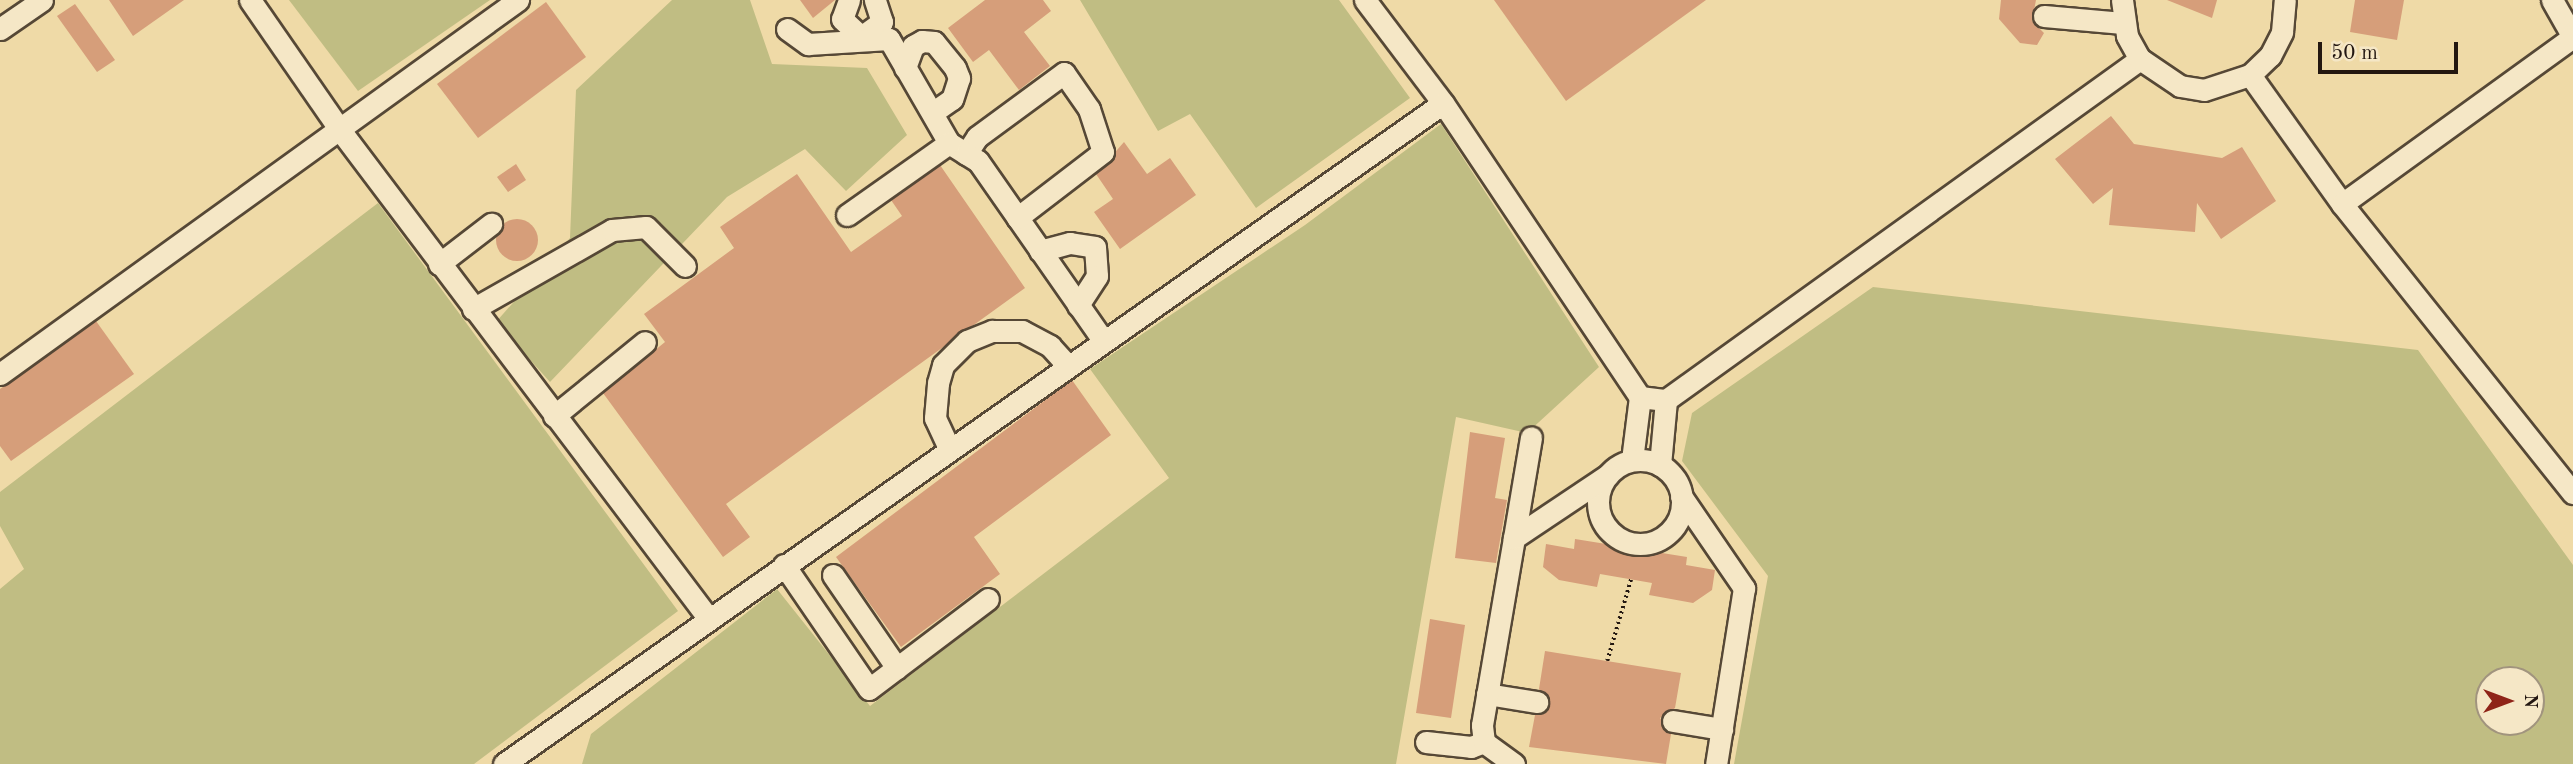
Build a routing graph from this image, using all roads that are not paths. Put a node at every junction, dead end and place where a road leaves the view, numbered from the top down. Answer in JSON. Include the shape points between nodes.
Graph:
{"nodes":[{"id":1,"x":42,"y":0,"type":"edge"},
{"id":2,"x":250,"y":0,"type":"edge"},
{"id":3,"x":518,"y":0,"type":"edge"},
{"id":4,"x":849,"y":0,"type":"edge"},
{"id":5,"x":875,"y":0,"type":"edge"},
{"id":6,"x":1365,"y":0,"type":"edge"},
{"id":7,"x":2122,"y":0,"type":"edge"},
{"id":8,"x":2285,"y":0,"type":"edge"},
{"id":9,"x":2552,"y":0,"type":"edge"},
{"id":10,"x":2044,"y":16,"type":"dead end"},
{"id":11,"x":2123,"y":23,"type":"junction"},
{"id":12,"x":0,"y":29,"type":"edge"},
{"id":13,"x":787,"y":29,"type":"dead end"},
{"id":14,"x":868,"y":36,"type":"junction"},
{"id":15,"x":2573,"y":37,"type":"edge"},
{"id":16,"x":2140,"y":59,"type":"junction"},
{"id":17,"x":905,"y":68,"type":"junction"},
{"id":18,"x":2250,"y":75,"type":"junction"},
{"id":19,"x":1443,"y":103,"type":"junction"},
{"id":20,"x":932,"y":113,"type":"junction"},
{"id":21,"x":340,"y":130,"type":"junction"},
{"id":22,"x":957,"y":148,"type":"junction"},
{"id":23,"x":2343,"y":204,"type":"junction"},
{"id":24,"x":846,"y":215,"type":"dead end"},
{"id":25,"x":1017,"y":218,"type":"junction"},
{"id":26,"x":491,"y":225,"type":"dead end"},
{"id":27,"x":1040,"y":251,"type":"junction"},
{"id":28,"x":439,"y":264,"type":"junction"},
{"id":29,"x":685,"y":266,"type":"dead end"},
{"id":30,"x":1078,"y":304,"type":"junction"},
{"id":31,"x":473,"y":309,"type":"junction"},
{"id":32,"x":1103,"y":340,"type":"junction"},
{"id":33,"x":645,"y":342,"type":"dead end"},
{"id":34,"x":1068,"y":365,"type":"junction"},
{"id":35,"x":0,"y":374,"type":"edge"},
{"id":36,"x":1640,"y":397,"type":"junction"},
{"id":37,"x":1666,"y":400,"type":"junction"},
{"id":38,"x":554,"y":416,"type":"junction"},
{"id":39,"x":1531,"y":437,"type":"dead end"},
{"id":40,"x":949,"y":448,"type":"junction"},
{"id":41,"x":1632,"y":460,"type":"junction"},
{"id":42,"x":1660,"y":465,"type":"junction"},
{"id":43,"x":1608,"y":475,"type":"junction"},
{"id":44,"x":2573,"y":493,"type":"edge"},
{"id":45,"x":1681,"y":496,"type":"junction"},
{"id":46,"x":1514,"y":538,"type":"junction"},
{"id":47,"x":784,"y":565,"type":"junction"},
{"id":48,"x":833,"y":575,"type":"dead end"},
{"id":49,"x":988,"y":599,"type":"dead end"},
{"id":50,"x":709,"y":619,"type":"junction"},
{"id":51,"x":897,"y":667,"type":"junction"},
{"id":52,"x":1487,"y":694,"type":"junction"},
{"id":53,"x":1537,"y":702,"type":"dead end"},
{"id":54,"x":1673,"y":721,"type":"dead end"},
{"id":55,"x":1721,"y":729,"type":"junction"},
{"id":56,"x":1426,"y":742,"type":"dead end"},
{"id":57,"x":1484,"y":742,"type":"junction"},
{"id":58,"x":504,"y":764,"type":"edge"},
{"id":59,"x":1514,"y":764,"type":"edge"},
{"id":60,"x":1716,"y":764,"type":"edge"}],
"edges":[{"from":1,"to":12,"type":"lane"},
{"from":2,"to":21,"type":"lane"},
{"from":3,"to":21,"type":"lane"},
{"from":4,"to":14,"type":"lane","via":[[844,26]]},
{"from":5,"to":14,"type":"lane","via":[[882,22]]},
{"from":6,"to":19,"type":"lane"},
{"from":7,"to":11,"type":"lane"},
{"from":8,"to":18,"type":"lane","via":[[2282,32]]},
{"from":9,"to":15,"type":"lane"},
{"from":10,"to":11,"type":"lane"},
{"from":11,"to":16,"type":"lane"},
{"from":13,"to":14,"type":"lane","via":[[807,44]]},
{"from":14,"to":17,"type":"lane","via":[[889,39]]},
{"from":15,"to":23,"type":"lane"},
{"from":16,"to":18,"type":"lane","via":[[2180,86],[2204,90]]},
{"from":16,"to":37,"type":"lane"},
{"from":17,"to":20,"type":"lane"},
{"from":17,"to":20,"type":"lane","via":[[913,46],[922,41],[934,42],[955,68],[959,78],[952,99]]},
{"from":18,"to":23,"type":"lane"},
{"from":19,"to":32,"type":"lane"},
{"from":19,"to":36,"type":"lane"},
{"from":20,"to":22,"type":"lane"},
{"from":21,"to":28,"type":"lane"},
{"from":21,"to":35,"type":"lane"},
{"from":22,"to":24,"type":"lane"},
{"from":22,"to":25,"type":"lane"},
{"from":22,"to":25,"type":"lane","via":[[1064,73],[1089,109],[1103,152]]},
{"from":23,"to":44,"type":"lane"},
{"from":25,"to":27,"type":"lane"},
{"from":26,"to":28,"type":"lane"},
{"from":27,"to":30,"type":"lane"},
{"from":27,"to":30,"type":"lane","via":[[1070,243],[1095,247],[1097,276]]},
{"from":28,"to":31,"type":"lane"},
{"from":29,"to":31,"type":"lane","via":[[646,227],[612,230]]},
{"from":30,"to":32,"type":"lane"},
{"from":31,"to":38,"type":"lane"},
{"from":32,"to":34,"type":"lane"},
{"from":33,"to":38,"type":"lane"},
{"from":34,"to":40,"type":"lane"},
{"from":34,"to":40,"type":"lane","via":[[1050,346],[1022,331],[992,331],[967,341],[943,365],[938,383],[936,418]]},
{"from":36,"to":37,"type":"lane"},
{"from":36,"to":41,"type":"lane"},
{"from":37,"to":42,"type":"lane"},
{"from":38,"to":50,"type":"lane"},
{"from":39,"to":46,"type":"lane"},
{"from":40,"to":47,"type":"lane"},
{"from":41,"to":42,"type":"lane"},
{"from":41,"to":43,"type":"lane"},
{"from":42,"to":45,"type":"lane"},
{"from":43,"to":45,"type":"lane","via":[[1600,514],[1628,542],[1667,534]]},
{"from":43,"to":46,"type":"lane"},
{"from":45,"to":55,"type":"lane","via":[[1744,588]]},
{"from":46,"to":52,"type":"lane"},
{"from":47,"to":50,"type":"lane"},
{"from":47,"to":51,"type":"lane","via":[[869,689]]},
{"from":48,"to":51,"type":"lane"},
{"from":49,"to":51,"type":"lane"},
{"from":50,"to":58,"type":"lane"},
{"from":52,"to":53,"type":"lane"},
{"from":52,"to":57,"type":"lane"},
{"from":54,"to":55,"type":"lane"},
{"from":55,"to":60,"type":"lane"},
{"from":56,"to":57,"type":"lane","via":[[1471,747]]},
{"from":57,"to":59,"type":"lane"}]}
